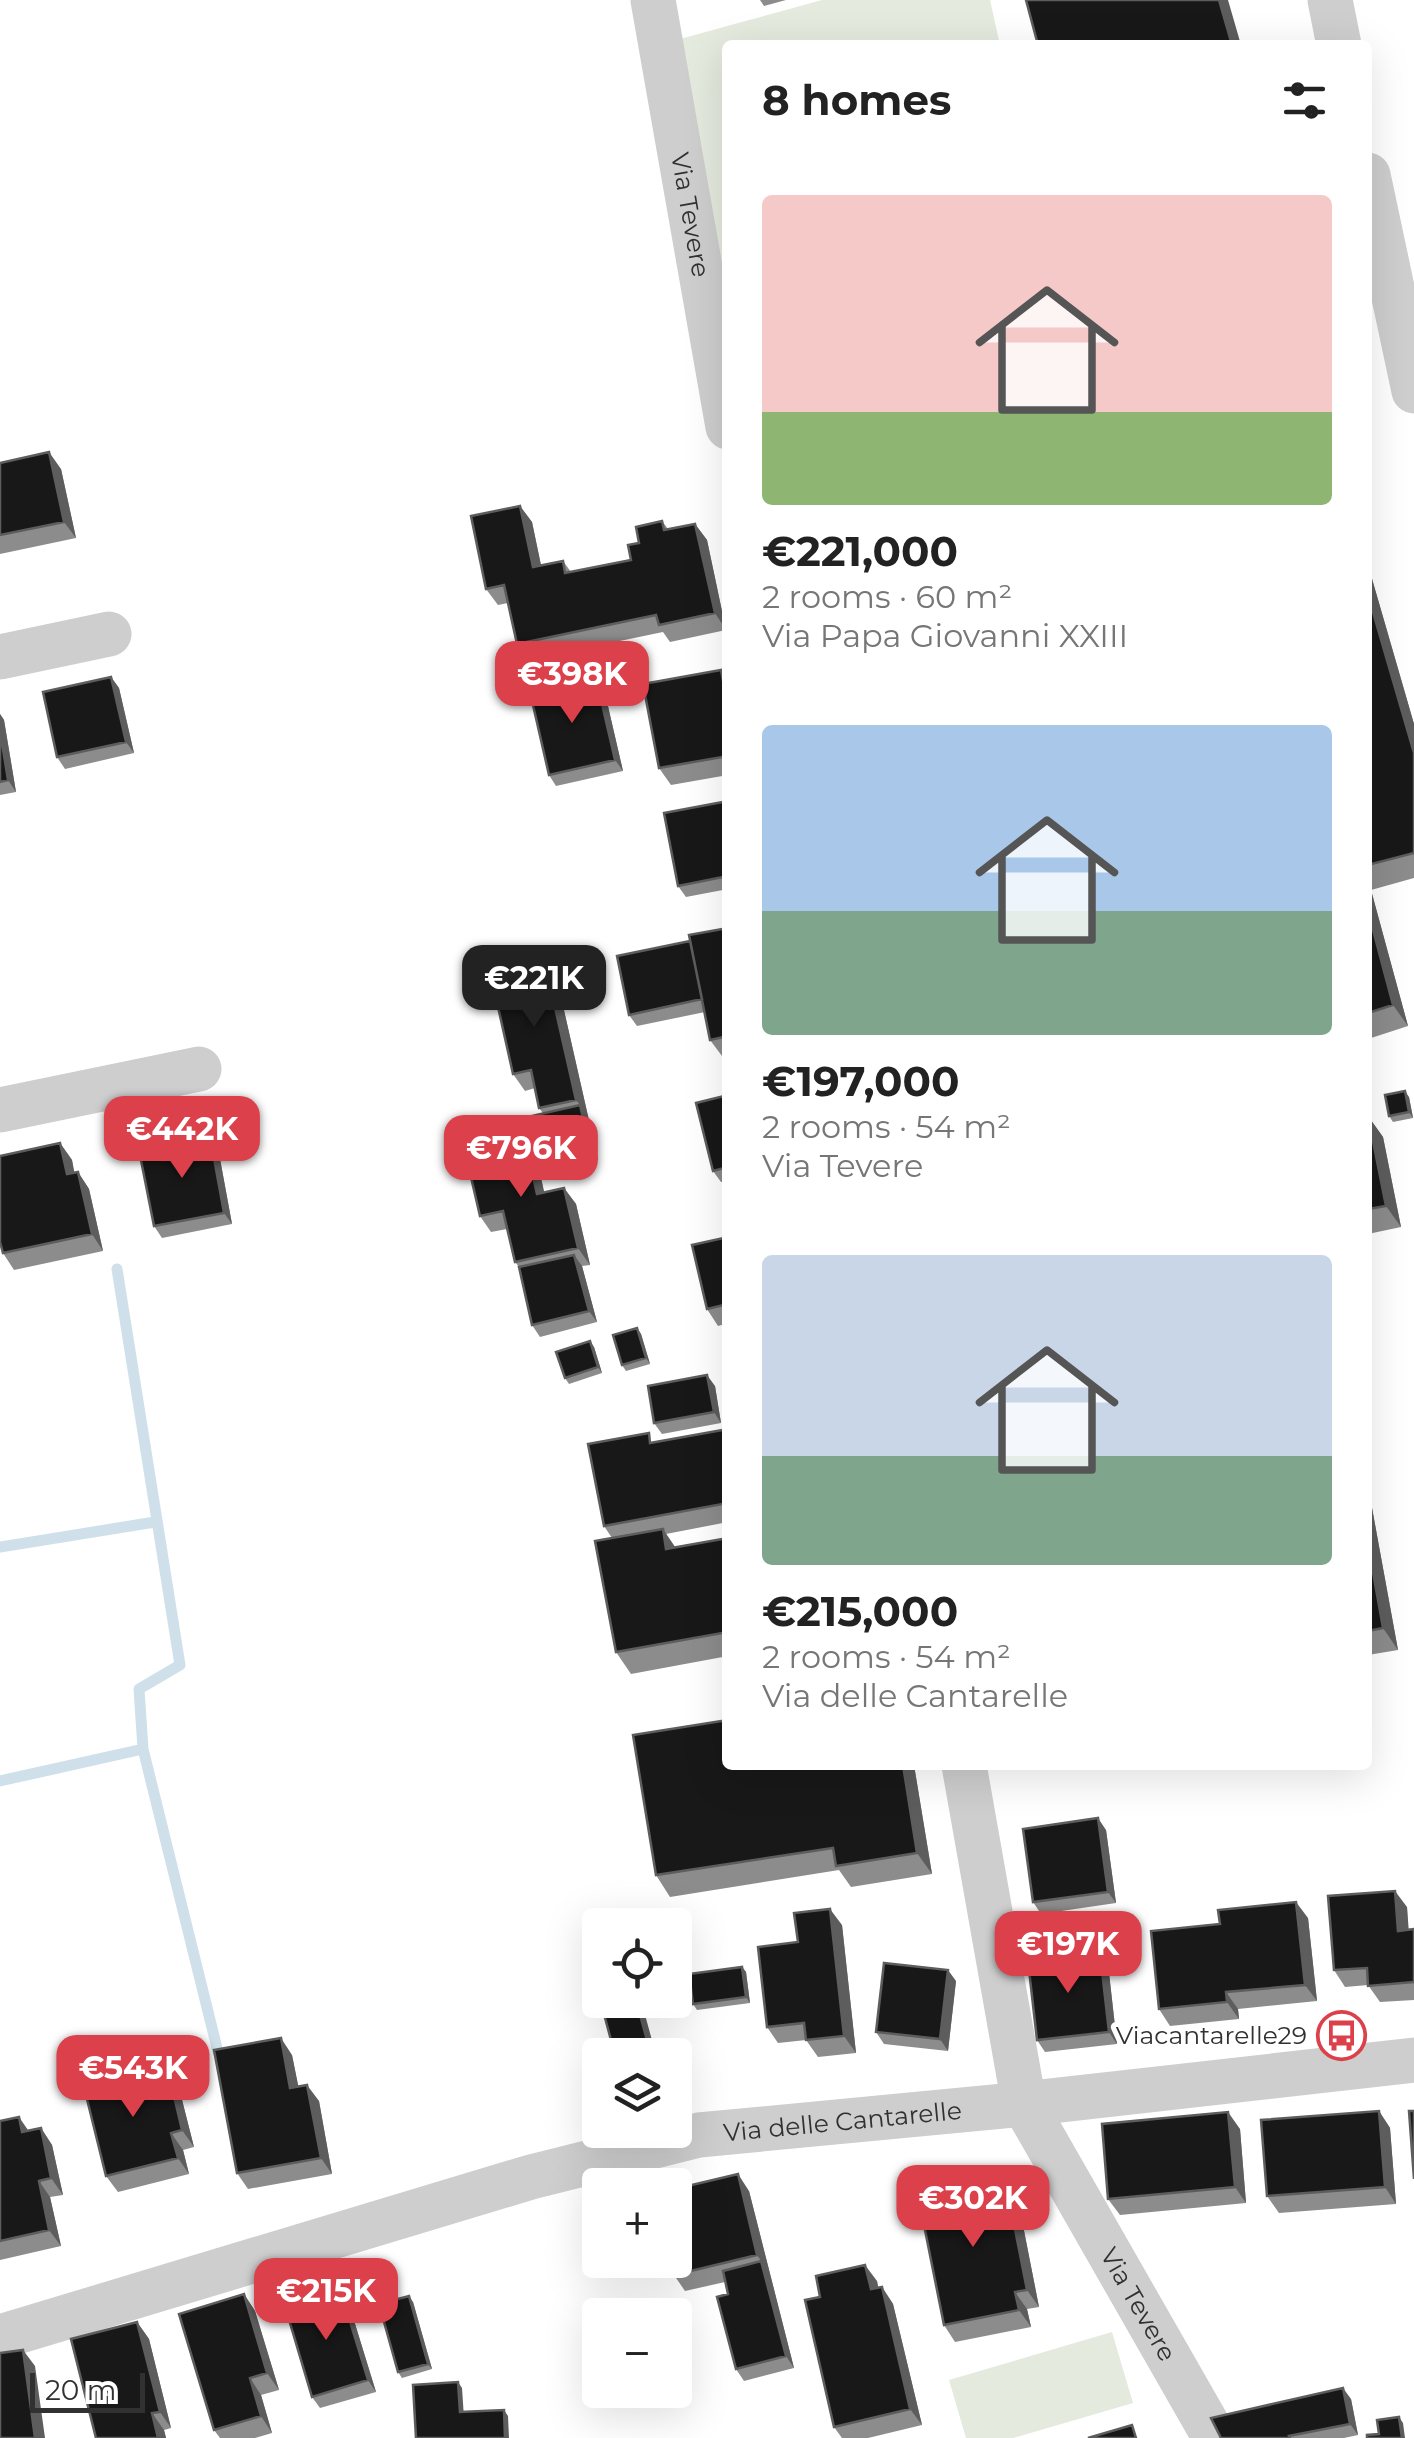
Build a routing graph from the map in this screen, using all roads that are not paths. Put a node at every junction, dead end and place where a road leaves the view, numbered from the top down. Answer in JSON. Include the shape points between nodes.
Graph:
{"nodes":[{"id":1,"x":653,"y":0,"type":"edge"},
{"id":2,"x":1330,"y":0,"type":"edge"},
{"id":3,"x":1339,"y":40,"type":"edge"},
{"id":4,"x":1372,"y":194,"type":"edge"},
{"id":5,"x":1414,"y":390,"type":"edge"},
{"id":6,"x":722,"y":393,"type":"edge"},
{"id":7,"x":109,"y":634,"type":"dead end"},
{"id":8,"x":0,"y":657,"type":"edge"},
{"id":9,"x":199,"y":1069,"type":"dead end"},
{"id":10,"x":0,"y":1110,"type":"edge"},
{"id":11,"x":965,"y":1770,"type":"edge"},
{"id":12,"x":1414,"y":2060,"type":"edge"},
{"id":13,"x":1024,"y":2104,"type":"junction"},
{"id":14,"x":0,"y":2337,"type":"edge"},
{"id":15,"x":1214,"y":2438,"type":"edge"}],
"edges":[{"from":1,"to":6,"type":"street","name":"Via Tevere"},
{"from":2,"to":3,"type":"street"},
{"from":4,"to":5,"type":"street"},
{"from":7,"to":8,"type":"street"},
{"from":9,"to":10,"type":"street"},
{"from":11,"to":13,"type":"street","name":"Via Tevere"},
{"from":12,"to":13,"type":"street","name":"Via delle Cantarelle"},
{"from":13,"to":14,"type":"street","name":"Via delle Cantarelle","via":[[699,2135],[623,2152]]},
{"from":13,"to":15,"type":"street","name":"Via Tevere"}]}
